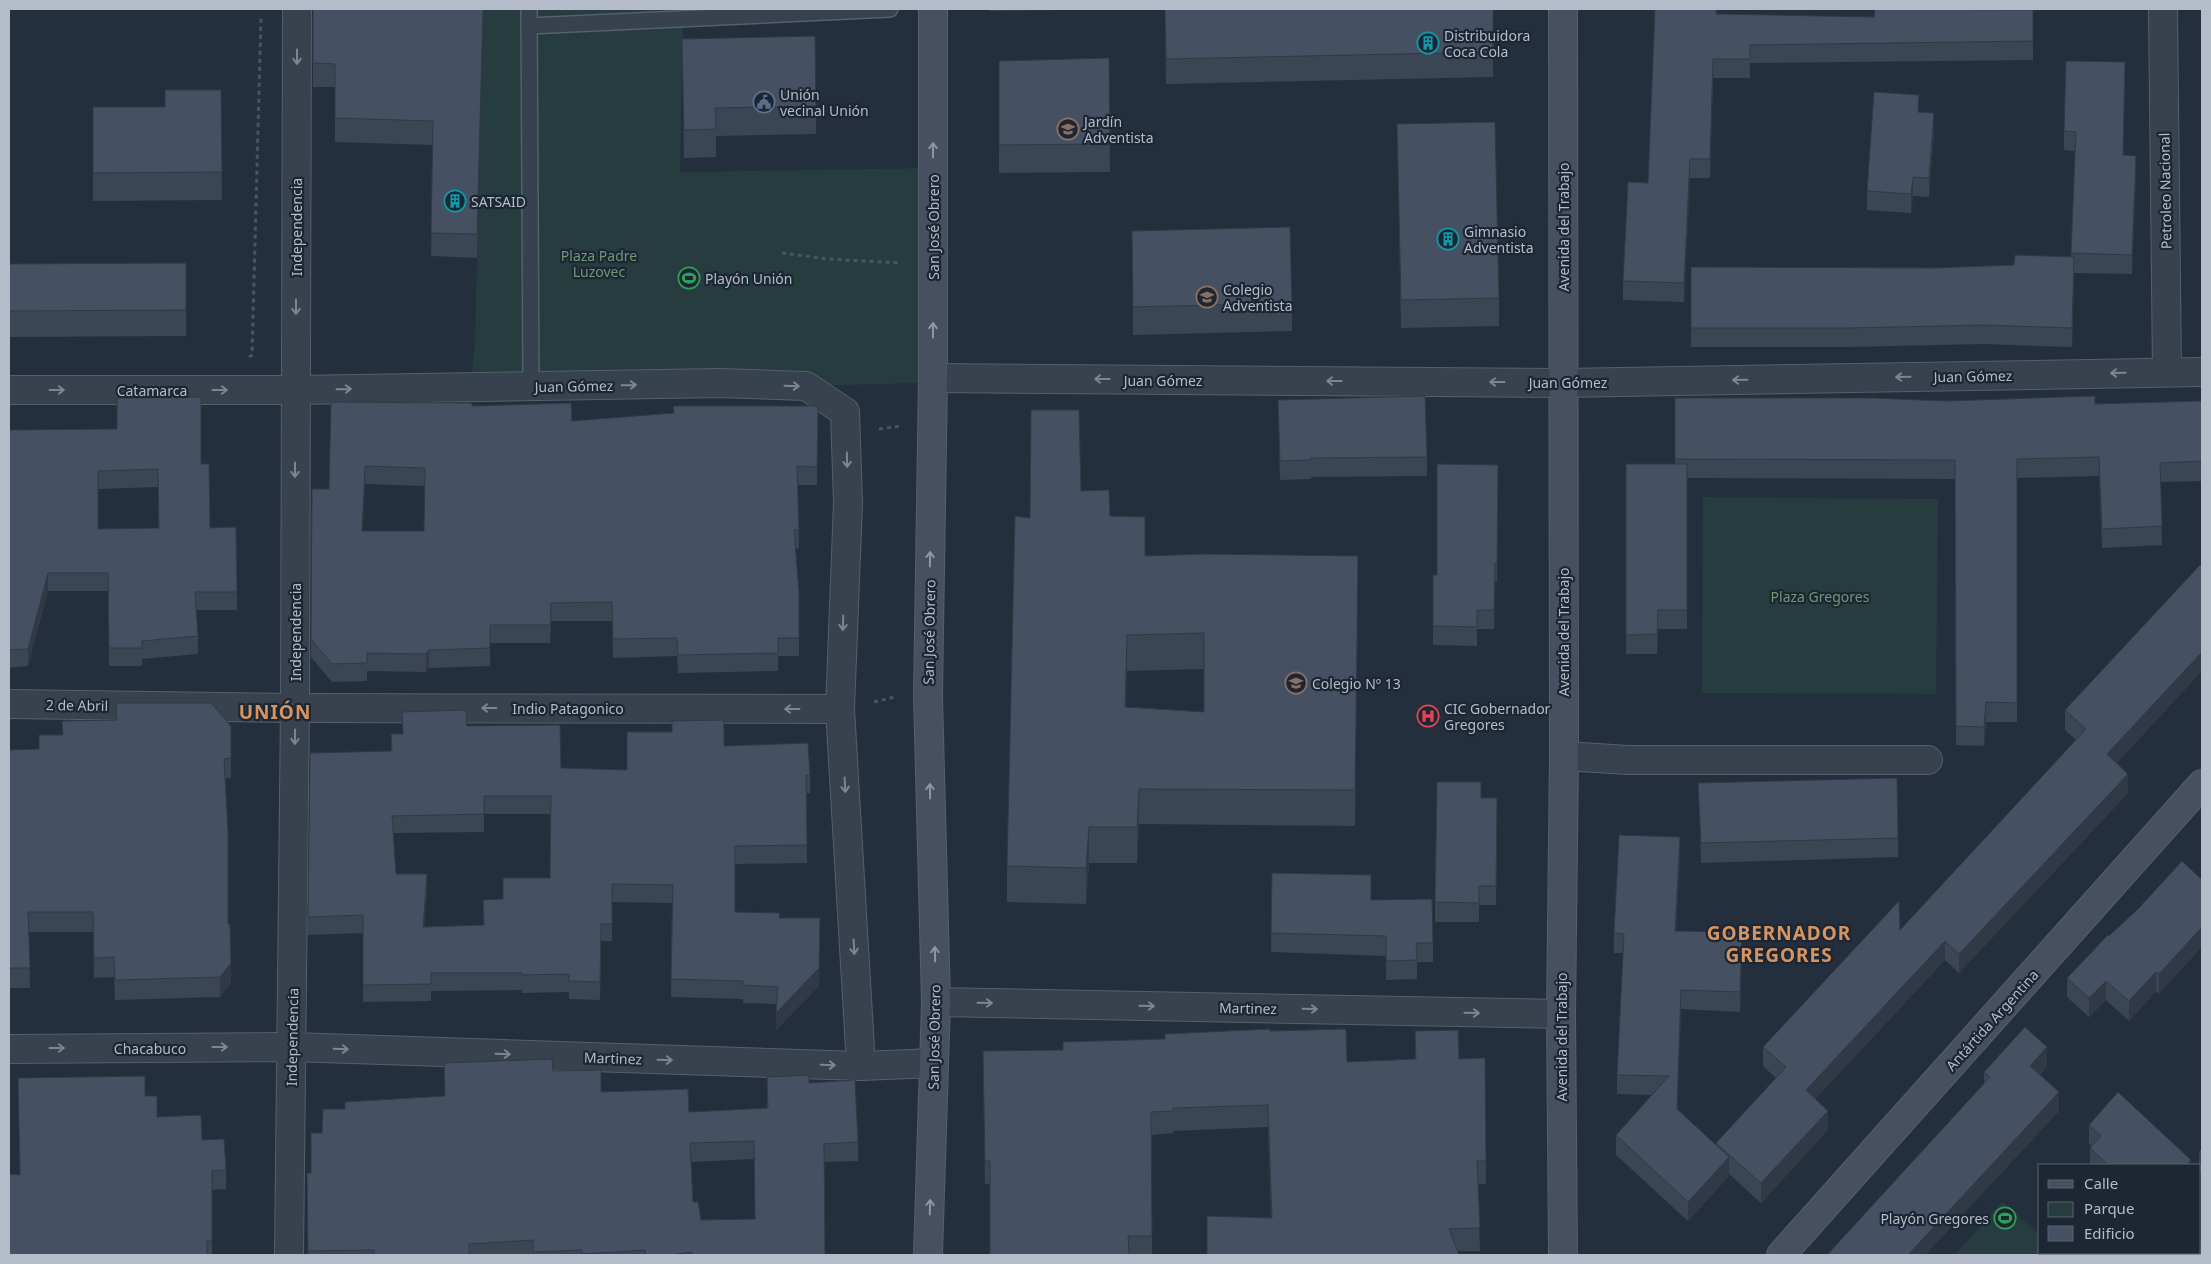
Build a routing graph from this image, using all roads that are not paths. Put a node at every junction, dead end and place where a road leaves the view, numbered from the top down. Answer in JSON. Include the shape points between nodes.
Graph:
{"nodes":[{"id":1,"x":297,"y":9,"type":"edge"},
{"id":2,"x":529,"y":9,"type":"edge"},
{"id":3,"x":890,"y":9,"type":"edge"},
{"id":4,"x":933,"y":9,"type":"edge"},
{"id":5,"x":1563,"y":9,"type":"edge"},
{"id":6,"x":2163,"y":9,"type":"edge"},
{"id":7,"x":529,"y":26,"type":"junction"},
{"id":8,"x":2166,"y":372,"type":"junction"},
{"id":9,"x":2202,"y":372,"type":"edge"},
{"id":10,"x":933,"y":378,"type":"junction"},
{"id":11,"x":1563,"y":383,"type":"junction"},
{"id":12,"x":531,"y":386,"type":"junction"},
{"id":13,"x":9,"y":390,"type":"edge"},
{"id":14,"x":296,"y":390,"type":"junction"},
{"id":15,"x":9,"y":704,"type":"edge"},
{"id":16,"x":295,"y":708,"type":"junction"},
{"id":17,"x":840,"y":709,"type":"junction"},
{"id":18,"x":1564,"y":756,"type":"junction"},
{"id":19,"x":1928,"y":760,"type":"dead end"},
{"id":20,"x":2202,"y":785,"type":"edge"},
{"id":21,"x":936,"y":1002,"type":"junction"},
{"id":22,"x":1561,"y":1014,"type":"junction"},
{"id":23,"x":292,"y":1047,"type":"junction"},
{"id":24,"x":9,"y":1049,"type":"edge"},
{"id":25,"x":934,"y":1063,"type":"junction"},
{"id":26,"x":861,"y":1066,"type":"junction"},
{"id":27,"x":288,"y":1255,"type":"edge"},
{"id":28,"x":928,"y":1255,"type":"edge"},
{"id":29,"x":1563,"y":1255,"type":"edge"},
{"id":30,"x":1781,"y":1255,"type":"edge"}],
"edges":[{"from":1,"to":14,"type":"street","name":"Independencia","one_way":true},
{"from":2,"to":7,"type":"lane"},
{"from":3,"to":7,"type":"lane"},
{"from":10,"to":4,"type":"street","name":"San José Obrero","one_way":true},
{"from":5,"to":11,"type":"street","name":"Avenida del Trabajo"},
{"from":6,"to":8,"type":"street","name":"Petroleo Nacional"},
{"from":7,"to":12,"type":"lane"},
{"from":8,"to":9,"type":"street","name":"Juan Gómez"},
{"from":8,"to":11,"type":"street","name":"Juan Gómez","one_way":true},
{"from":11,"to":10,"type":"street","name":"Juan Gómez","one_way":true},
{"from":21,"to":10,"type":"street","name":"San José Obrero","one_way":true,"via":[[928,696]]},
{"from":11,"to":18,"type":"street","name":"Avenida del Trabajo"},
{"from":14,"to":12,"type":"street","name":"Juan Gómez","one_way":true},
{"from":12,"to":17,"type":"street","name":"Juan Gómez","one_way":true,"via":[[720,383],[806,386],[846,423],[848,503]]},
{"from":13,"to":14,"type":"street","name":"Catamarca","one_way":true},
{"from":14,"to":16,"type":"street","name":"Independencia","one_way":true},
{"from":15,"to":16,"type":"street","name":"2 de Abril"},
{"from":17,"to":16,"type":"street","name":"Indio Patagonico","one_way":true},
{"from":16,"to":23,"type":"street","name":"Independencia","one_way":true},
{"from":17,"to":26,"type":"street","one_way":true},
{"from":18,"to":19,"type":"street","via":[[1628,760]]},
{"from":18,"to":22,"type":"street","name":"Avenida del Trabajo"},
{"from":20,"to":30,"type":"street","name":"Antártida Argentina"},
{"from":21,"to":22,"type":"street","name":"Martinez","one_way":true},
{"from":21,"to":25,"type":"street","name":"San José Obrero"},
{"from":22,"to":29,"type":"street","name":"Avenida del Trabajo"},
{"from":24,"to":23,"type":"street","name":"Chacabuco","one_way":true},
{"from":23,"to":26,"type":"street","name":"Martinez","one_way":true},
{"from":23,"to":27,"type":"street","name":"Independencia"},
{"from":25,"to":26,"type":"street","name":"Martinez"},
{"from":28,"to":25,"type":"street","name":"San José Obrero","one_way":true}]}
